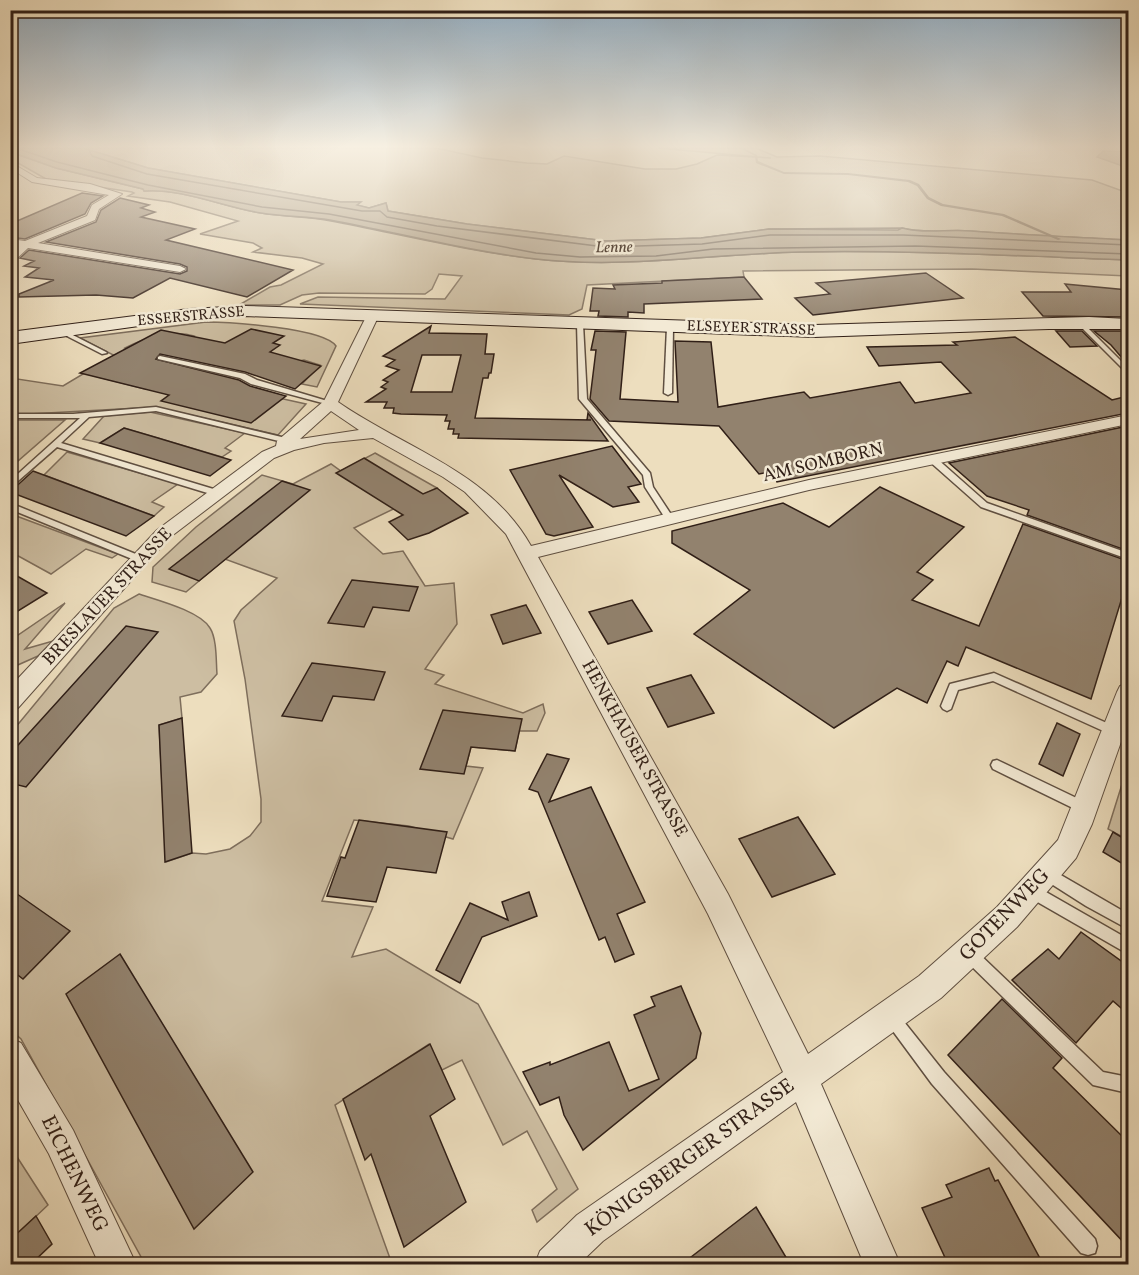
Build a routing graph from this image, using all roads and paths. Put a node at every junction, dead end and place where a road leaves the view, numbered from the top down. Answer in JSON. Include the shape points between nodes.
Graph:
{"nodes":[{"id":1,"x":95,"y":208,"type":"edge"},
{"id":2,"x":10,"y":242,"type":"edge"},
{"id":3,"x":25,"y":245,"type":"junction"},
{"id":4,"x":10,"y":262,"type":"edge"},
{"id":5,"x":180,"y":269,"type":"dead end"},
{"id":6,"x":372,"y":317,"type":"junction"},
{"id":7,"x":1079,"y":322,"type":"junction"},
{"id":8,"x":580,"y":324,"type":"junction"},
{"id":9,"x":1128,"y":324,"type":"edge"},
{"id":10,"x":670,"y":327,"type":"junction"},
{"id":11,"x":63,"y":332,"type":"junction"},
{"id":12,"x":10,"y":338,"type":"edge"},
{"id":13,"x":104,"y":353,"type":"dead end"},
{"id":14,"x":159,"y":358,"type":"dead end"},
{"id":15,"x":1128,"y":371,"type":"edge"},
{"id":16,"x":668,"y":393,"type":"dead end"},
{"id":17,"x":330,"y":403,"type":"junction"},
{"id":18,"x":88,"y":415,"type":"junction"},
{"id":19,"x":10,"y":416,"type":"edge"},
{"id":20,"x":1128,"y":419,"type":"edge"},
{"id":21,"x":375,"y":433,"type":"junction"},
{"id":22,"x":287,"y":441,"type":"junction"},
{"id":23,"x":56,"y":444,"type":"junction"},
{"id":24,"x":268,"y":455,"type":"junction"},
{"id":25,"x":932,"y":459,"type":"junction"},
{"id":26,"x":10,"y":486,"type":"edge"},
{"id":27,"x":217,"y":493,"type":"junction"},
{"id":28,"x":10,"y":506,"type":"edge"},
{"id":29,"x":670,"y":519,"type":"junction"},
{"id":30,"x":527,"y":553,"type":"junction"},
{"id":31,"x":1128,"y":556,"type":"edge"},
{"id":32,"x":140,"y":559,"type":"junction"},
{"id":33,"x":1128,"y":692,"type":"edge"},
{"id":34,"x":10,"y":702,"type":"edge"},
{"id":35,"x":947,"y":706,"type":"dead end"},
{"id":36,"x":1114,"y":730,"type":"junction"},
{"id":37,"x":997,"y":765,"type":"dead end"},
{"id":38,"x":1085,"y":808,"type":"junction"},
{"id":39,"x":1039,"y":881,"type":"junction"},
{"id":40,"x":1128,"y":922,"type":"edge"},
{"id":41,"x":1128,"y":947,"type":"edge"},
{"id":42,"x":968,"y":954,"type":"junction"},
{"id":43,"x":890,"y":1015,"type":"junction"},
{"id":44,"x":10,"y":1054,"type":"edge"},
{"id":45,"x":802,"y":1077,"type":"junction"},
{"id":46,"x":1128,"y":1085,"type":"edge"},
{"id":47,"x":1088,"y":1246,"type":"dead end"},
{"id":48,"x":118,"y":1264,"type":"edge"},
{"id":49,"x":553,"y":1264,"type":"edge"},
{"id":50,"x":882,"y":1264,"type":"edge"}],
"edges":[{"from":1,"to":3,"type":"street","via":[[91,218]]},
{"from":2,"to":3,"type":"street"},
{"from":3,"to":4,"type":"street"},
{"from":3,"to":5,"type":"street"},
{"from":6,"to":8,"type":"main road","name":"ELSEYER STRASSE"},
{"from":6,"to":11,"type":"main road","name":"ESSERSTRASSE","via":[[245,311],[189,314]]},
{"from":6,"to":17,"type":"street"},
{"from":7,"to":9,"type":"main road","name":"ELSEYER STRASSE"},
{"from":7,"to":10,"type":"main road","name":"ELSEYER STRASSE","via":[[853,332]]},
{"from":7,"to":15,"type":"lane"},
{"from":8,"to":10,"type":"main road","name":"ELSEYER STRASSE"},
{"from":8,"to":29,"type":"lane","via":[[583,399],[647,475],[649,487]]},
{"from":10,"to":16,"type":"lane"},
{"from":11,"to":12,"type":"main road","name":"ESSERSTRASSE"},
{"from":11,"to":13,"type":"lane"},
{"from":14,"to":17,"type":"lane","via":[[242,376]]},
{"from":17,"to":21,"type":"street","name":"HENKHAUSER STRASSE"},
{"from":17,"to":22,"type":"street","name":"BRESLAUER STRASSE"},
{"from":18,"to":19,"type":"lane"},
{"from":18,"to":22,"type":"lane","via":[[156,409]]},
{"from":18,"to":23,"type":"lane"},
{"from":20,"to":25,"type":"street","name":"AM SOMBORN"},
{"from":21,"to":24,"type":"street","name":"BRESLAUER STRASSE","via":[[324,438]]},
{"from":21,"to":30,"type":"street","name":"HENKHAUSER STRASSE","via":[[410,449],[480,493],[498,510]]},
{"from":22,"to":24,"type":"street","name":"BRESLAUER STRASSE"},
{"from":23,"to":26,"type":"lane"},
{"from":23,"to":27,"type":"lane"},
{"from":24,"to":27,"type":"street","name":"BRESLAUER STRASSE"},
{"from":25,"to":29,"type":"street","name":"AM SOMBORN"},
{"from":25,"to":31,"type":"lane","via":[[984,506]]},
{"from":27,"to":32,"type":"street","name":"BRESLAUER STRASSE","via":[[163,534]]},
{"from":28,"to":32,"type":"lane"},
{"from":29,"to":30,"type":"street","name":"AM SOMBORN"},
{"from":30,"to":45,"type":"street","name":"HENKHAUSER STRASSE","via":[[705,879]]},
{"from":32,"to":34,"type":"street","name":"BRESLAUER STRASSE"},
{"from":33,"to":36,"type":"street","name":"GOTENWEG"},
{"from":35,"to":36,"type":"lane","via":[[954,687],[994,677]]},
{"from":36,"to":38,"type":"street","name":"GOTENWEG"},
{"from":37,"to":38,"type":"lane"},
{"from":38,"to":39,"type":"street","name":"GOTENWEG","via":[[1066,849]]},
{"from":39,"to":40,"type":"lane","via":[[1090,901]]},
{"from":39,"to":41,"type":"lane"},
{"from":39,"to":42,"type":"street","name":"GOTENWEG"},
{"from":42,"to":43,"type":"street","name":"GOTENWEG"},
{"from":42,"to":46,"type":"lane","via":[[1099,1079]]},
{"from":43,"to":45,"type":"street","name":"GOTENWEG"},
{"from":43,"to":47,"type":"lane","via":[[938,1078]]},
{"from":44,"to":48,"type":"street","name":"EICHENWEG","via":[[61,1142]]},
{"from":45,"to":49,"type":"street","name":"KÖNIGSBERGER STRASSE","via":[[590,1228]]},
{"from":45,"to":50,"type":"street","name":"HENKHAUSER STRASSE"}]}
